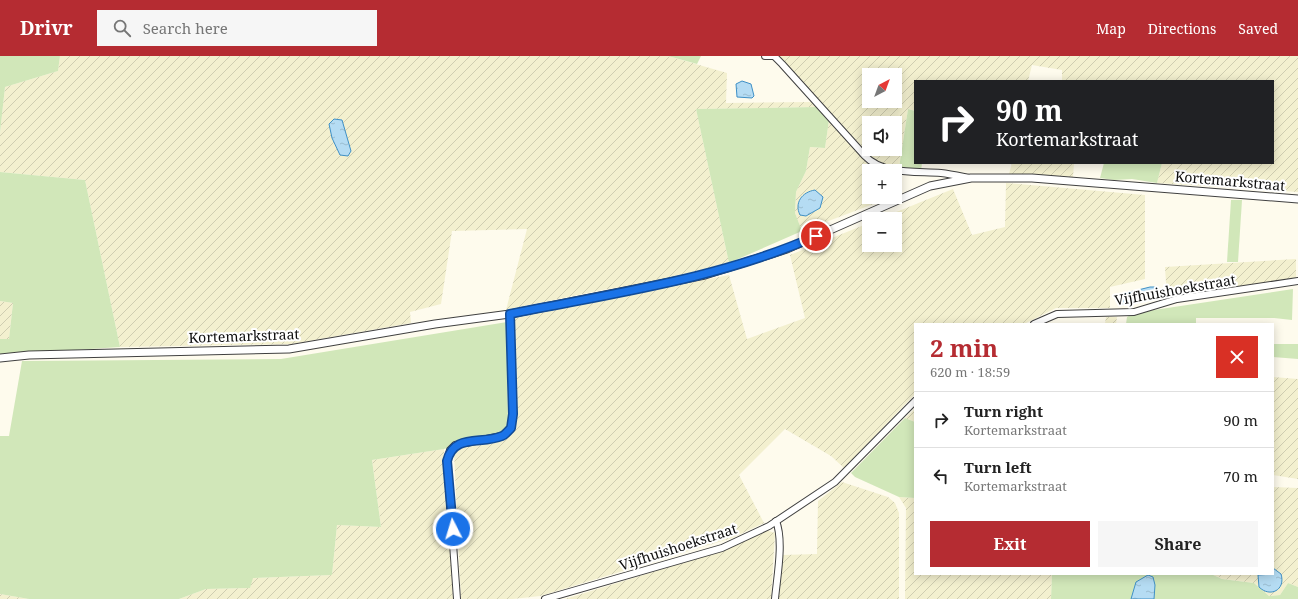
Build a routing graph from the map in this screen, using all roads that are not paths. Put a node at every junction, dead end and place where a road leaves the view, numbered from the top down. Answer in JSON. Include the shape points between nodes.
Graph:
{"nodes":[{"id":1,"x":765,"y":56,"type":"edge"},
{"id":2,"x":774,"y":56,"type":"edge"},
{"id":3,"x":971,"y":178,"type":"junction"},
{"id":4,"x":1298,"y":199,"type":"edge"},
{"id":5,"x":1298,"y":281,"type":"edge"},
{"id":6,"x":510,"y":314,"type":"junction"},
{"id":7,"x":1036,"y":323,"type":"edge"},
{"id":8,"x":0,"y":358,"type":"edge"},
{"id":9,"x":914,"y":402,"type":"edge"},
{"id":10,"x":776,"y":521,"type":"junction"},
{"id":11,"x":457,"y":599,"type":"edge"},
{"id":12,"x":545,"y":599,"type":"edge"},
{"id":13,"x":775,"y":599,"type":"edge"}],
"edges":[{"from":1,"to":2,"type":"street"},
{"from":2,"to":3,"type":"street","via":[[874,164],[893,170],[942,173]]},
{"from":3,"to":4,"type":"street","name":"Kortemarkstraat","via":[[1032,178]]},
{"from":3,"to":6,"type":"street","name":"Kortemarkstraat","via":[[930,186],[787,249],[705,275]]},
{"from":5,"to":7,"type":"street","name":"Vijfhuishoekstraat","via":[[1177,299],[1134,312],[1064,313]]},
{"from":6,"to":8,"type":"street","name":"Kortemarkstraat","via":[[290,349],[29,355]]},
{"from":6,"to":11,"type":"street","via":[[513,414],[511,428],[502,436],[455,445],[450,450],[447,461]]},
{"from":9,"to":10,"type":"street","name":"Vijfhuishoekstraat","via":[[835,482]]},
{"from":10,"to":12,"type":"street","name":"Vijfhuishoekstraat","via":[[722,548]]},
{"from":10,"to":13,"type":"street","via":[[779,545]]}]}
